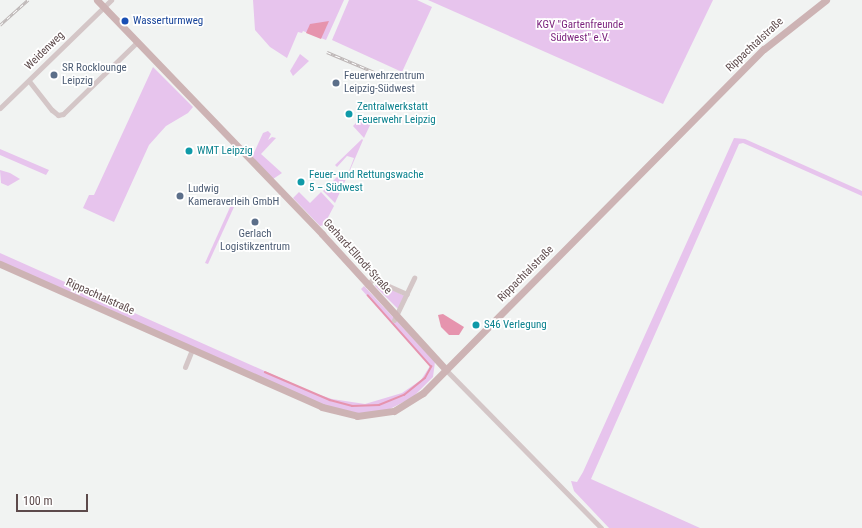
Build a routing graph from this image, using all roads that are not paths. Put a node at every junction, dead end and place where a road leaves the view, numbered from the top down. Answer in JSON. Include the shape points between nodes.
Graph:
{"nodes":[{"id":1,"x":97,"y":0,"type":"edge"},
{"id":2,"x":112,"y":0,"type":"edge"},
{"id":3,"x":826,"y":0,"type":"edge"},
{"id":4,"x":104,"y":7,"type":"junction"},
{"id":5,"x":137,"y":42,"type":"junction"},
{"id":6,"x":28,"y":81,"type":"junction"},
{"id":7,"x":0,"y":108,"type":"edge"},
{"id":8,"x":0,"y":264,"type":"edge"},
{"id":9,"x":414,"y":278,"type":"dead end"},
{"id":10,"x":367,"y":285,"type":"junction"},
{"id":11,"x":407,"y":294,"type":"junction"},
{"id":12,"x":395,"y":318,"type":"junction"},
{"id":13,"x":192,"y":350,"type":"junction"},
{"id":14,"x":185,"y":367,"type":"dead end"},
{"id":15,"x":446,"y":370,"type":"junction"},
{"id":16,"x":601,"y":528,"type":"edge"}],
"edges":[{"from":1,"to":4,"type":"main road","name":"Gerhard-Ellrodt-Straße"},
{"from":2,"to":4,"type":"street"},
{"from":3,"to":15,"type":"main road","name":"Rippachtalstraße","via":[[764,49]]},
{"from":4,"to":5,"type":"main road","name":"Gerhard-Ellrodt-Straße"},
{"from":4,"to":6,"type":"street","name":"Weidenweg"},
{"from":5,"to":6,"type":"street","via":[[63,114],[58,115],[52,110]]},
{"from":5,"to":10,"type":"main road","name":"Gerhard-Ellrodt-Straße","via":[[322,234]]},
{"from":6,"to":7,"type":"street","name":"Weidenweg"},
{"from":8,"to":13,"type":"main road","name":"Rippachtalstraße"},
{"from":9,"to":11,"type":"street"},
{"from":10,"to":11,"type":"street","via":[[374,279]]},
{"from":10,"to":12,"type":"main road","name":"Gerhard-Ellrodt-Straße"},
{"from":11,"to":12,"type":"street"},
{"from":12,"to":15,"type":"main road","name":"Gerhard-Ellrodt-Straße"},
{"from":13,"to":14,"type":"street"},
{"from":13,"to":15,"type":"main road","name":"Rippachtalstraße","via":[[322,407],[357,416],[394,411],[423,393]]},
{"from":15,"to":16,"type":"street","name":"Gerhard-Ellrodt-Straße"}]}
